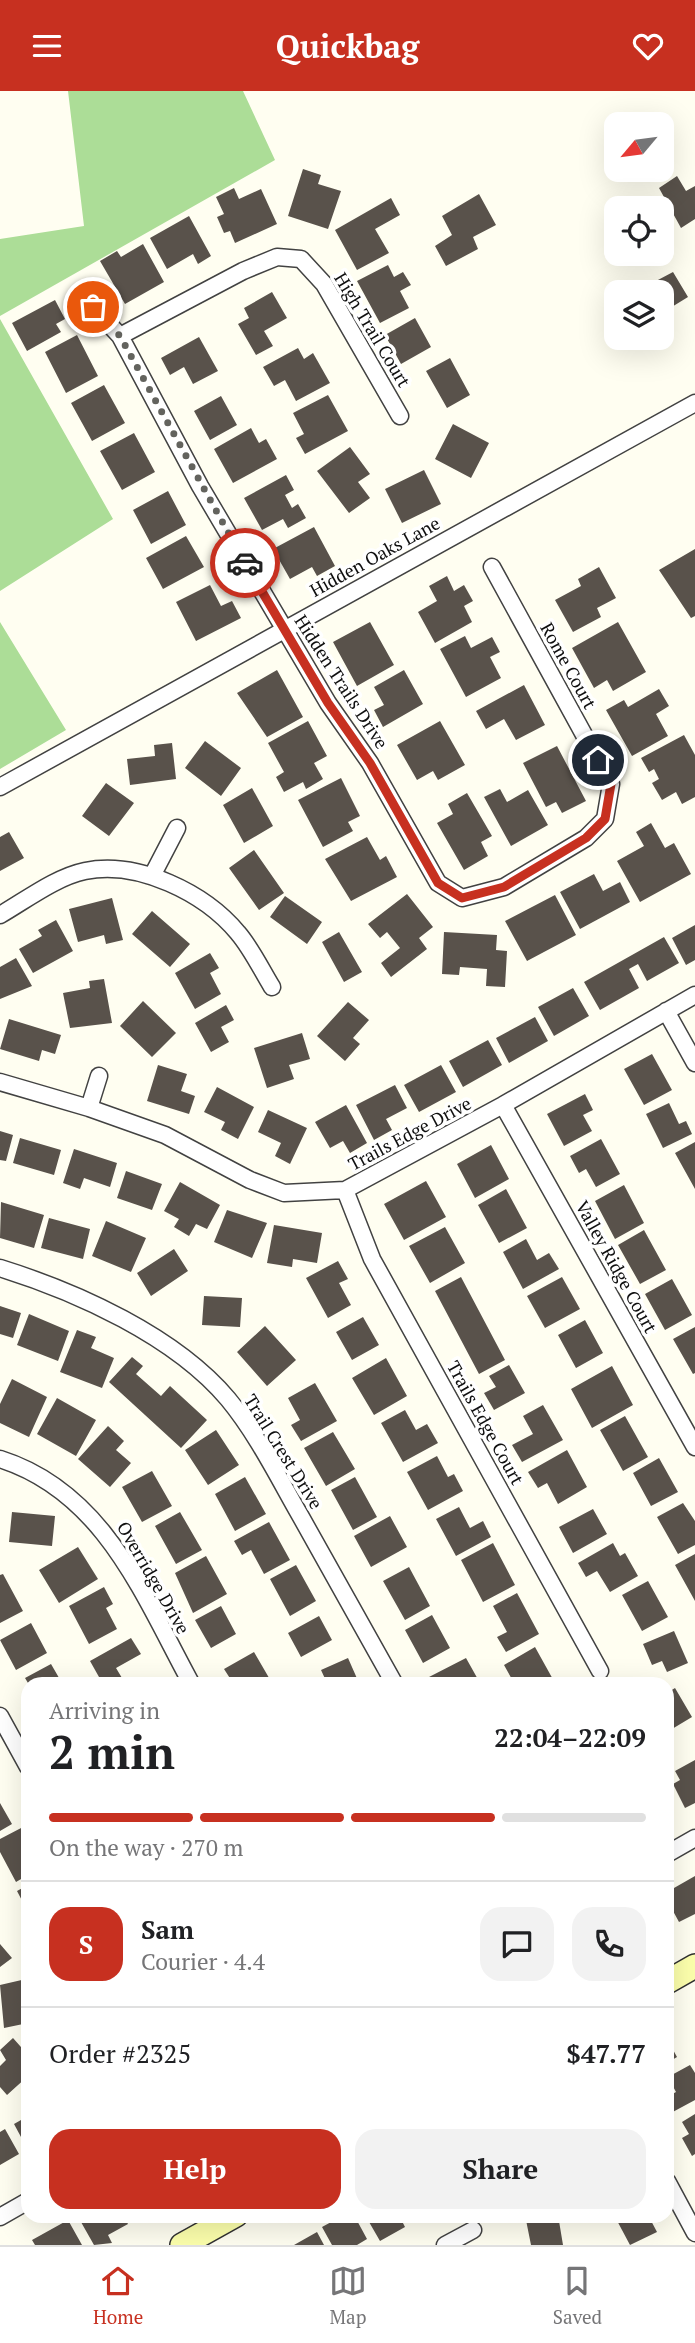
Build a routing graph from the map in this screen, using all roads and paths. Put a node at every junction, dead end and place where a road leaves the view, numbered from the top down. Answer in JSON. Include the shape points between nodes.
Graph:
{"nodes":[{"id":1,"x":93,"y":307,"type":"dead end"},
{"id":2,"x":120,"y":336,"type":"junction"},
{"id":3,"x":695,"y":403,"type":"edge"},
{"id":4,"x":400,"y":416,"type":"dead end"},
{"id":5,"x":492,"y":567,"type":"dead end"},
{"id":6,"x":284,"y":629,"type":"junction"},
{"id":7,"x":611,"y":784,"type":"joint"},
{"id":8,"x":0,"y":787,"type":"edge"},
{"id":9,"x":177,"y":828,"type":"dead end"},
{"id":10,"x":152,"y":876,"type":"junction"},
{"id":11,"x":0,"y":915,"type":"edge"},
{"id":12,"x":272,"y":987,"type":"dead end"},
{"id":13,"x":695,"y":995,"type":"edge"},
{"id":14,"x":666,"y":1011,"type":"junction"},
{"id":15,"x":695,"y":1063,"type":"edge"},
{"id":16,"x":99,"y":1076,"type":"dead end"},
{"id":17,"x":0,"y":1082,"type":"edge"},
{"id":18,"x":503,"y":1105,"type":"junction"},
{"id":19,"x":89,"y":1108,"type":"junction"},
{"id":20,"x":345,"y":1191,"type":"junction"},
{"id":21,"x":0,"y":1268,"type":"edge"},
{"id":22,"x":695,"y":1447,"type":"edge"},
{"id":23,"x":0,"y":1459,"type":"edge"},
{"id":24,"x":600,"y":1671,"type":"dead end"},
{"id":25,"x":188,"y":1677,"type":"edge"},
{"id":26,"x":391,"y":1677,"type":"edge"},
{"id":27,"x":0,"y":1716,"type":"edge"},
{"id":28,"x":21,"y":1754,"type":"edge"},
{"id":29,"x":695,"y":1839,"type":"edge"},
{"id":30,"x":674,"y":1850,"type":"edge"},
{"id":31,"x":695,"y":1966,"type":"edge"},
{"id":32,"x":674,"y":1978,"type":"edge"},
{"id":33,"x":674,"y":2194,"type":"edge"},
{"id":34,"x":21,"y":2205,"type":"edge"},
{"id":35,"x":0,"y":2217,"type":"edge"},
{"id":36,"x":222,"y":2223,"type":"edge"},
{"id":37,"x":473,"y":2230,"type":"dead end"},
{"id":38,"x":695,"y":2233,"type":"edge"},
{"id":39,"x":182,"y":2245,"type":"edge"},
{"id":40,"x":445,"y":2245,"type":"edge"}],
"edges":[{"from":1,"to":2,"type":"street","name":"Hidden Trails Drive"},
{"from":2,"to":4,"type":"street","name":"High Trail Court","via":[[243,271],[277,257],[301,259],[324,284]]},
{"from":2,"to":6,"type":"street","name":"Hidden Trails Drive"},
{"from":3,"to":6,"type":"street","name":"Hidden Oaks Lane"},
{"from":5,"to":7,"type":"street","name":"Rome Court"},
{"from":6,"to":7,"type":"street","name":"Hidden Trails Drive","via":[[370,763],[438,883],[462,898],[504,887],[586,838],[605,819]]},
{"from":6,"to":8,"type":"street","name":"Hidden Oaks Lane"},
{"from":9,"to":10,"type":"street"},
{"from":10,"to":11,"type":"street","via":[[124,869],[85,871]]},
{"from":10,"to":12,"type":"street","via":[[211,908],[238,933]]},
{"from":13,"to":14,"type":"street","name":"Trails Edge Drive"},
{"from":14,"to":15,"type":"street"},
{"from":14,"to":18,"type":"street","name":"Trails Edge Drive"},
{"from":16,"to":19,"type":"street"},
{"from":17,"to":19,"type":"street","name":"Trails Edge Drive"},
{"from":18,"to":20,"type":"street","name":"Trails Edge Drive"},
{"from":18,"to":22,"type":"street","name":"Valley Ridge Court"},
{"from":19,"to":20,"type":"street","name":"Trails Edge Drive","via":[[165,1135],[284,1193]]},
{"from":20,"to":24,"type":"street","name":"Trails Edge Court","via":[[372,1259]]},
{"from":21,"to":26,"type":"street","name":"Trail Crest Drive","via":[[41,1280],[146,1332],[180,1355],[227,1398],[272,1466]]},
{"from":23,"to":25,"type":"street","name":"Overridge Drive","via":[[50,1481],[88,1512],[114,1542]]},
{"from":27,"to":28,"type":"street"},
{"from":29,"to":30,"type":"street"},
{"from":31,"to":32,"type":"street"},
{"from":33,"to":38,"type":"street"},
{"from":34,"to":35,"type":"street"},
{"from":36,"to":39,"type":"street"},
{"from":37,"to":40,"type":"street"}]}
